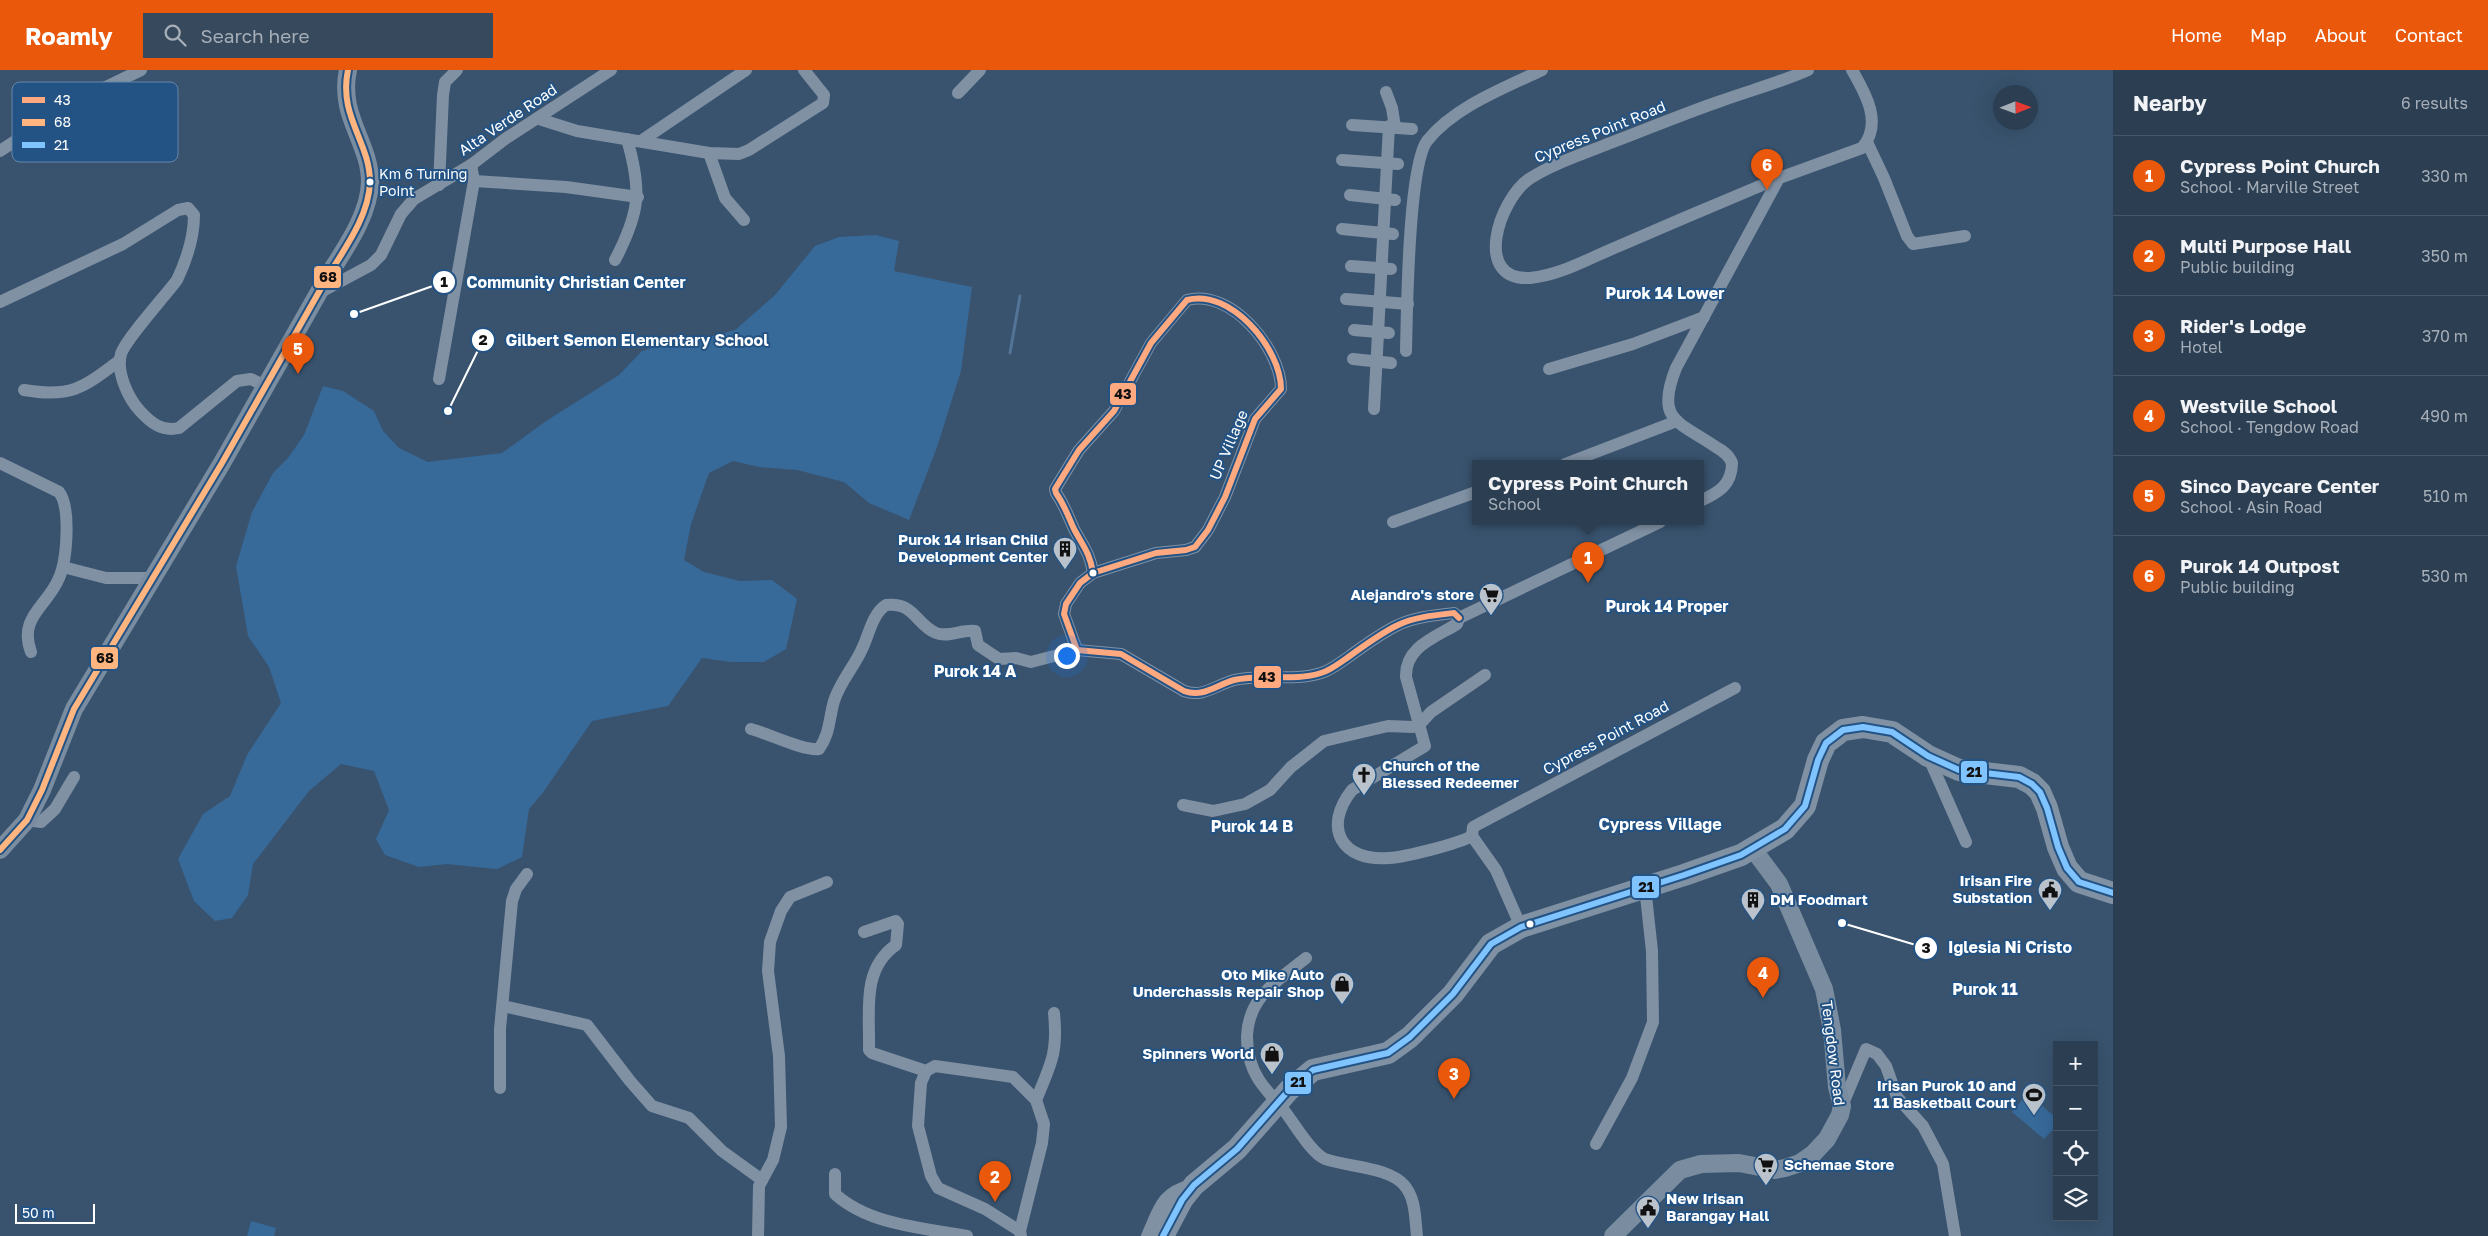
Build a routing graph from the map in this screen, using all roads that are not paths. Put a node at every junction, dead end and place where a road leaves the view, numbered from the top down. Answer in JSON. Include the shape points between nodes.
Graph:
{"nodes":[{"id":1,"x":141,"y":70,"type":"edge"},
{"id":2,"x":457,"y":70,"type":"edge"},
{"id":3,"x":610,"y":70,"type":"edge"},
{"id":4,"x":746,"y":70,"type":"edge"},
{"id":5,"x":804,"y":70,"type":"edge"},
{"id":6,"x":980,"y":70,"type":"edge"},
{"id":7,"x":1542,"y":70,"type":"edge"},
{"id":8,"x":1808,"y":70,"type":"edge"},
{"id":9,"x":1852,"y":70,"type":"edge"},
{"id":10,"x":345,"y":71,"type":"edge"},
{"id":11,"x":116,"y":82,"type":"edge"},
{"id":12,"x":1386,"y":92,"type":"dead end"},
{"id":13,"x":958,"y":93,"type":"dead end"},
{"id":14,"x":539,"y":119,"type":"junction"},
{"id":15,"x":1352,"y":125,"type":"dead end"},
{"id":16,"x":1392,"y":126,"type":"junction"},
{"id":17,"x":1412,"y":129,"type":"dead end"},
{"id":18,"x":627,"y":139,"type":"junction"},
{"id":19,"x":641,"y":140,"type":"junction"},
{"id":20,"x":1867,"y":142,"type":"junction"},
{"id":21,"x":12,"y":143,"type":"edge"},
{"id":22,"x":0,"y":151,"type":"edge"},
{"id":23,"x":708,"y":154,"type":"junction"},
{"id":24,"x":1342,"y":160,"type":"dead end"},
{"id":25,"x":1393,"y":163,"type":"junction"},
{"id":26,"x":471,"y":165,"type":"junction"},
{"id":27,"x":1779,"y":178,"type":"junction"},
{"id":28,"x":474,"y":181,"type":"junction"},
{"id":29,"x":439,"y":184,"type":"junction"},
{"id":30,"x":1350,"y":195,"type":"dead end"},
{"id":31,"x":638,"y":197,"type":"junction"},
{"id":32,"x":1390,"y":199,"type":"junction"},
{"id":33,"x":744,"y":220,"type":"dead end"},
{"id":34,"x":1342,"y":229,"type":"dead end"},
{"id":35,"x":1388,"y":234,"type":"junction"},
{"id":36,"x":1965,"y":236,"type":"dead end"},
{"id":37,"x":615,"y":260,"type":"dead end"},
{"id":38,"x":1351,"y":266,"type":"dead end"},
{"id":39,"x":1386,"y":269,"type":"junction"},
{"id":40,"x":317,"y":294,"type":"junction"},
{"id":41,"x":1346,"y":299,"type":"dead end"},
{"id":42,"x":0,"y":302,"type":"edge"},
{"id":43,"x":1380,"y":302,"type":"junction"},
{"id":44,"x":1408,"y":304,"type":"junction"},
{"id":45,"x":1704,"y":318,"type":"junction"},
{"id":46,"x":1354,"y":330,"type":"dead end"},
{"id":47,"x":1384,"y":333,"type":"junction"},
{"id":48,"x":1406,"y":351,"type":"dead end"},
{"id":49,"x":1352,"y":359,"type":"dead end"},
{"id":50,"x":120,"y":360,"type":"junction"},
{"id":51,"x":1376,"y":361,"type":"junction"},
{"id":52,"x":1391,"y":363,"type":"dead end"},
{"id":53,"x":1549,"y":370,"type":"dead end"},
{"id":54,"x":439,"y":379,"type":"dead end"},
{"id":55,"x":265,"y":386,"type":"junction"},
{"id":56,"x":24,"y":390,"type":"dead end"},
{"id":57,"x":1374,"y":409,"type":"dead end"},
{"id":58,"x":1677,"y":421,"type":"junction"},
{"id":59,"x":1575,"y":460,"type":"edge"},
{"id":60,"x":0,"y":463,"type":"edge"},
{"id":61,"x":1472,"y":493,"type":"edge"},
{"id":62,"x":1704,"y":499,"type":"edge"},
{"id":63,"x":1393,"y":522,"type":"dead end"},
{"id":64,"x":1654,"y":525,"type":"edge"},
{"id":65,"x":63,"y":567,"type":"junction"},
{"id":66,"x":1093,"y":573,"type":"junction"},
{"id":67,"x":154,"y":578,"type":"junction"},
{"id":68,"x":1459,"y":618,"type":"junction"},
{"id":69,"x":1077,"y":650,"type":"junction"},
{"id":70,"x":31,"y":652,"type":"dead end"},
{"id":71,"x":1485,"y":676,"type":"dead end"},
{"id":72,"x":1735,"y":688,"type":"dead end"},
{"id":73,"x":1420,"y":724,"type":"junction"},
{"id":74,"x":751,"y":729,"type":"dead end"},
{"id":75,"x":1928,"y":756,"type":"junction"},
{"id":76,"x":74,"y":777,"type":"dead end"},
{"id":77,"x":1183,"y":806,"type":"dead end"},
{"id":78,"x":27,"y":820,"type":"junction"},
{"id":79,"x":1472,"y":836,"type":"junction"},
{"id":80,"x":1966,"y":842,"type":"dead end"},
{"id":81,"x":1753,"y":849,"type":"junction"},
{"id":82,"x":0,"y":850,"type":"edge"},
{"id":83,"x":527,"y":874,"type":"dead end"},
{"id":84,"x":827,"y":882,"type":"dead end"},
{"id":85,"x":1645,"y":887,"type":"junction"},
{"id":86,"x":2113,"y":893,"type":"edge"},
{"id":87,"x":1521,"y":927,"type":"junction"},
{"id":88,"x":864,"y":932,"type":"dead end"},
{"id":89,"x":1306,"y":958,"type":"dead end"},
{"id":90,"x":503,"y":1006,"type":"junction"},
{"id":91,"x":1054,"y":1013,"type":"dead end"},
{"id":92,"x":926,"y":1070,"type":"junction"},
{"id":93,"x":500,"y":1088,"type":"dead end"},
{"id":94,"x":1036,"y":1100,"type":"junction"},
{"id":95,"x":1278,"y":1103,"type":"junction"},
{"id":96,"x":1842,"y":1106,"type":"junction"},
{"id":97,"x":1596,"y":1144,"type":"dead end"},
{"id":98,"x":835,"y":1174,"type":"dead end"},
{"id":99,"x":762,"y":1180,"type":"junction"},
{"id":100,"x":1194,"y":1185,"type":"junction"},
{"id":101,"x":1021,"y":1233,"type":"edge"},
{"id":102,"x":758,"y":1236,"type":"edge"},
{"id":103,"x":967,"y":1236,"type":"edge"},
{"id":104,"x":1147,"y":1236,"type":"edge"},
{"id":105,"x":1163,"y":1236,"type":"edge"},
{"id":106,"x":1417,"y":1236,"type":"edge"},
{"id":107,"x":1613,"y":1236,"type":"edge"},
{"id":108,"x":1955,"y":1236,"type":"edge"}],
"edges":[{"from":1,"to":11,"type":"street"},
{"from":2,"to":29,"type":"street","via":[[445,82]]},
{"from":3,"to":14,"type":"street","name":"Alta Verde Road"},
{"from":4,"to":19,"type":"street"},
{"from":5,"to":23,"type":"street","via":[[824,95],[820,106],[749,150],[739,154]]},
{"from":6,"to":13,"type":"street"},
{"from":7,"to":44,"type":"street","via":[[1455,116],[1426,143],[1417,172]]},
{"from":8,"to":27,"type":"street","name":"Cypress Point Road","via":[[1588,152],[1528,180],[1515,193],[1500,218],[1497,234],[1499,265],[1513,277],[1543,276],[1566,270]]},
{"from":9,"to":20,"type":"street","via":[[1872,114],[1873,127]]},
{"from":10,"to":40,"type":"main road","via":[[348,109],[369,171],[369,194],[355,232]]},
{"from":12,"to":16,"type":"street","via":[[1392,108]]},
{"from":14,"to":18,"type":"street","via":[[577,132]]},
{"from":14,"to":26,"type":"street","name":"Alta Verde Road"},
{"from":15,"to":16,"type":"street"},
{"from":16,"to":17,"type":"street"},
{"from":16,"to":25,"type":"street"},
{"from":18,"to":19,"type":"street"},
{"from":18,"to":31,"type":"street","via":[[634,161]]},
{"from":19,"to":23,"type":"street"},
{"from":20,"to":27,"type":"street","via":[[1862,148]]},
{"from":20,"to":36,"type":"street","via":[[1906,236],[1913,244]]},
{"from":21,"to":22,"type":"street"},
{"from":23,"to":33,"type":"street","via":[[725,198]]},
{"from":24,"to":25,"type":"street"},
{"from":25,"to":32,"type":"street"},
{"from":26,"to":28,"type":"street"},
{"from":26,"to":29,"type":"street","name":"Alta Verde Road"},
{"from":27,"to":45,"type":"street"},
{"from":28,"to":31,"type":"street","via":[[566,187]]},
{"from":28,"to":54,"type":"street"},
{"from":29,"to":40,"type":"street","name":"Alta Verde Road","via":[[406,207],[381,255],[371,265]]},
{"from":30,"to":32,"type":"street"},
{"from":31,"to":37,"type":"street","via":[[635,216]]},
{"from":32,"to":35,"type":"street"},
{"from":34,"to":35,"type":"street"},
{"from":35,"to":39,"type":"street"},
{"from":38,"to":39,"type":"street"},
{"from":39,"to":43,"type":"street"},
{"from":40,"to":55,"type":"main road"},
{"from":41,"to":43,"type":"street"},
{"from":42,"to":50,"type":"street","via":[[123,244],[178,210],[188,208],[194,215],[194,224],[183,268],[126,345]]},
{"from":43,"to":44,"type":"street"},
{"from":43,"to":47,"type":"street"},
{"from":44,"to":48,"type":"street"},
{"from":45,"to":53,"type":"street"},
{"from":45,"to":58,"type":"street","via":[[1670,383],[1667,396],[1669,412]]},
{"from":46,"to":47,"type":"street"},
{"from":47,"to":51,"type":"street"},
{"from":49,"to":51,"type":"street"},
{"from":50,"to":55,"type":"street","via":[[121,374],[132,402],[163,429],[179,428],[237,381],[251,379]]},
{"from":50,"to":56,"type":"street","via":[[80,388],[46,394]]},
{"from":51,"to":52,"type":"street"},
{"from":51,"to":57,"type":"street"},
{"from":55,"to":67,"type":"main road"},
{"from":58,"to":59,"type":"street"},
{"from":58,"to":62,"type":"street","via":[[1727,454],[1732,463],[1730,478],[1722,491]]},
{"from":60,"to":65,"type":"street","via":[[59,492],[64,498]]},
{"from":61,"to":63,"type":"street"},
{"from":64,"to":68,"type":"street"},
{"from":65,"to":67,"type":"street","via":[[106,578]]},
{"from":65,"to":70,"type":"street","via":[[27,628],[26,641]]},
{"from":66,"to":66,"type":"street","name":"UP Village","via":[[1156,553],[1195,547],[1225,497],[1255,419],[1281,388],[1278,368],[1262,337],[1242,316],[1217,303],[1204,299],[1187,300],[1170,318],[1151,343],[1114,411],[1080,450],[1055,489],[1090,555]]},
{"from":66,"to":69,"type":"street","name":"UP Village","via":[[1080,583],[1066,604],[1064,614]]},
{"from":67,"to":78,"type":"main road","via":[[74,709]]},
{"from":68,"to":69,"type":"street","via":[[1454,614],[1438,615],[1398,625],[1335,668],[1320,674],[1253,676],[1217,686],[1202,694],[1184,691],[1120,654]]},
{"from":68,"to":73,"type":"street","via":[[1456,624],[1416,650],[1408,660],[1406,677]]},
{"from":69,"to":74,"type":"street","via":[[1031,662],[1016,658],[999,660],[978,644],[975,631],[934,632],[907,607],[886,605],[878,612],[856,662],[838,690],[828,734],[819,749],[810,750]]},
{"from":71,"to":73,"type":"street","via":[[1431,712]]},
{"from":72,"to":79,"type":"street","name":"Cypress Point Road","via":[[1473,827]]},
{"from":73,"to":77,"type":"street","via":[[1365,730],[1324,741],[1297,762],[1270,790],[1245,804],[1213,811]]},
{"from":73,"to":79,"type":"street","via":[[1426,744],[1422,749],[1368,779],[1346,797],[1337,828],[1341,843],[1349,850],[1389,858]]},
{"from":75,"to":80,"type":"street"},
{"from":75,"to":81,"type":"highway","via":[[1892,732],[1853,728],[1836,734],[1826,743],[1818,760],[1805,806],[1785,829]]},
{"from":75,"to":86,"type":"highway","via":[[1959,770],[2019,777],[2032,784],[2040,792],[2047,808],[2066,868],[2079,882]]},
{"from":76,"to":78,"type":"street","via":[[50,815],[41,822]]},
{"from":78,"to":82,"type":"main road"},
{"from":79,"to":87,"type":"street","via":[[1496,870]]},
{"from":81,"to":85,"type":"highway"},
{"from":81,"to":96,"type":"main road","name":"Tengdow Road","via":[[1779,884],[1819,973],[1830,1014],[1835,1072]]},
{"from":83,"to":90,"type":"street","via":[[512,901]]},
{"from":84,"to":99,"type":"street","via":[[790,897],[777,919],[770,942],[768,971],[779,1056],[782,1117],[775,1154]]},
{"from":85,"to":87,"type":"highway"},
{"from":85,"to":97,"type":"street","via":[[1652,951],[1654,1022],[1632,1078]]},
{"from":87,"to":95,"type":"highway","via":[[1491,944],[1453,994],[1388,1053],[1313,1070]]},
{"from":88,"to":92,"type":"street","via":[[896,921],[898,924],[896,945],[886,952],[870,982],[868,1050]]},
{"from":89,"to":95,"type":"street","via":[[1260,997],[1250,1015],[1248,1058],[1260,1081]]},
{"from":90,"to":93,"type":"street"},
{"from":90,"to":99,"type":"street","via":[[587,1025],[652,1106],[688,1118],[722,1151]]},
{"from":91,"to":94,"type":"street","via":[[1057,1040],[1052,1064]]},
{"from":92,"to":94,"type":"street","via":[[935,1066],[1013,1076]]},
{"from":92,"to":101,"type":"street","via":[[918,1126],[931,1176],[938,1188],[985,1209]]},
{"from":94,"to":101,"type":"street","via":[[1044,1124],[1042,1143]]},
{"from":95,"to":100,"type":"highway","via":[[1237,1149]]},
{"from":95,"to":106,"type":"street","via":[[1314,1150],[1324,1158],[1395,1177],[1404,1185],[1415,1212]]},
{"from":96,"to":107,"type":"main road","name":"Tengdow Road","via":[[1827,1140],[1800,1163],[1775,1170],[1738,1163],[1701,1164],[1680,1170]]},
{"from":96,"to":108,"type":"street","via":[[1866,1049],[1877,1054],[1886,1066],[1897,1097],[1923,1126],[1943,1164]]},
{"from":98,"to":103,"type":"street","via":[[835,1194],[847,1205],[894,1222]]},
{"from":99,"to":102,"type":"street","via":[[758,1197]]},
{"from":100,"to":104,"type":"street","via":[[1176,1189],[1166,1196]]},
{"from":100,"to":105,"type":"highway"}]}
